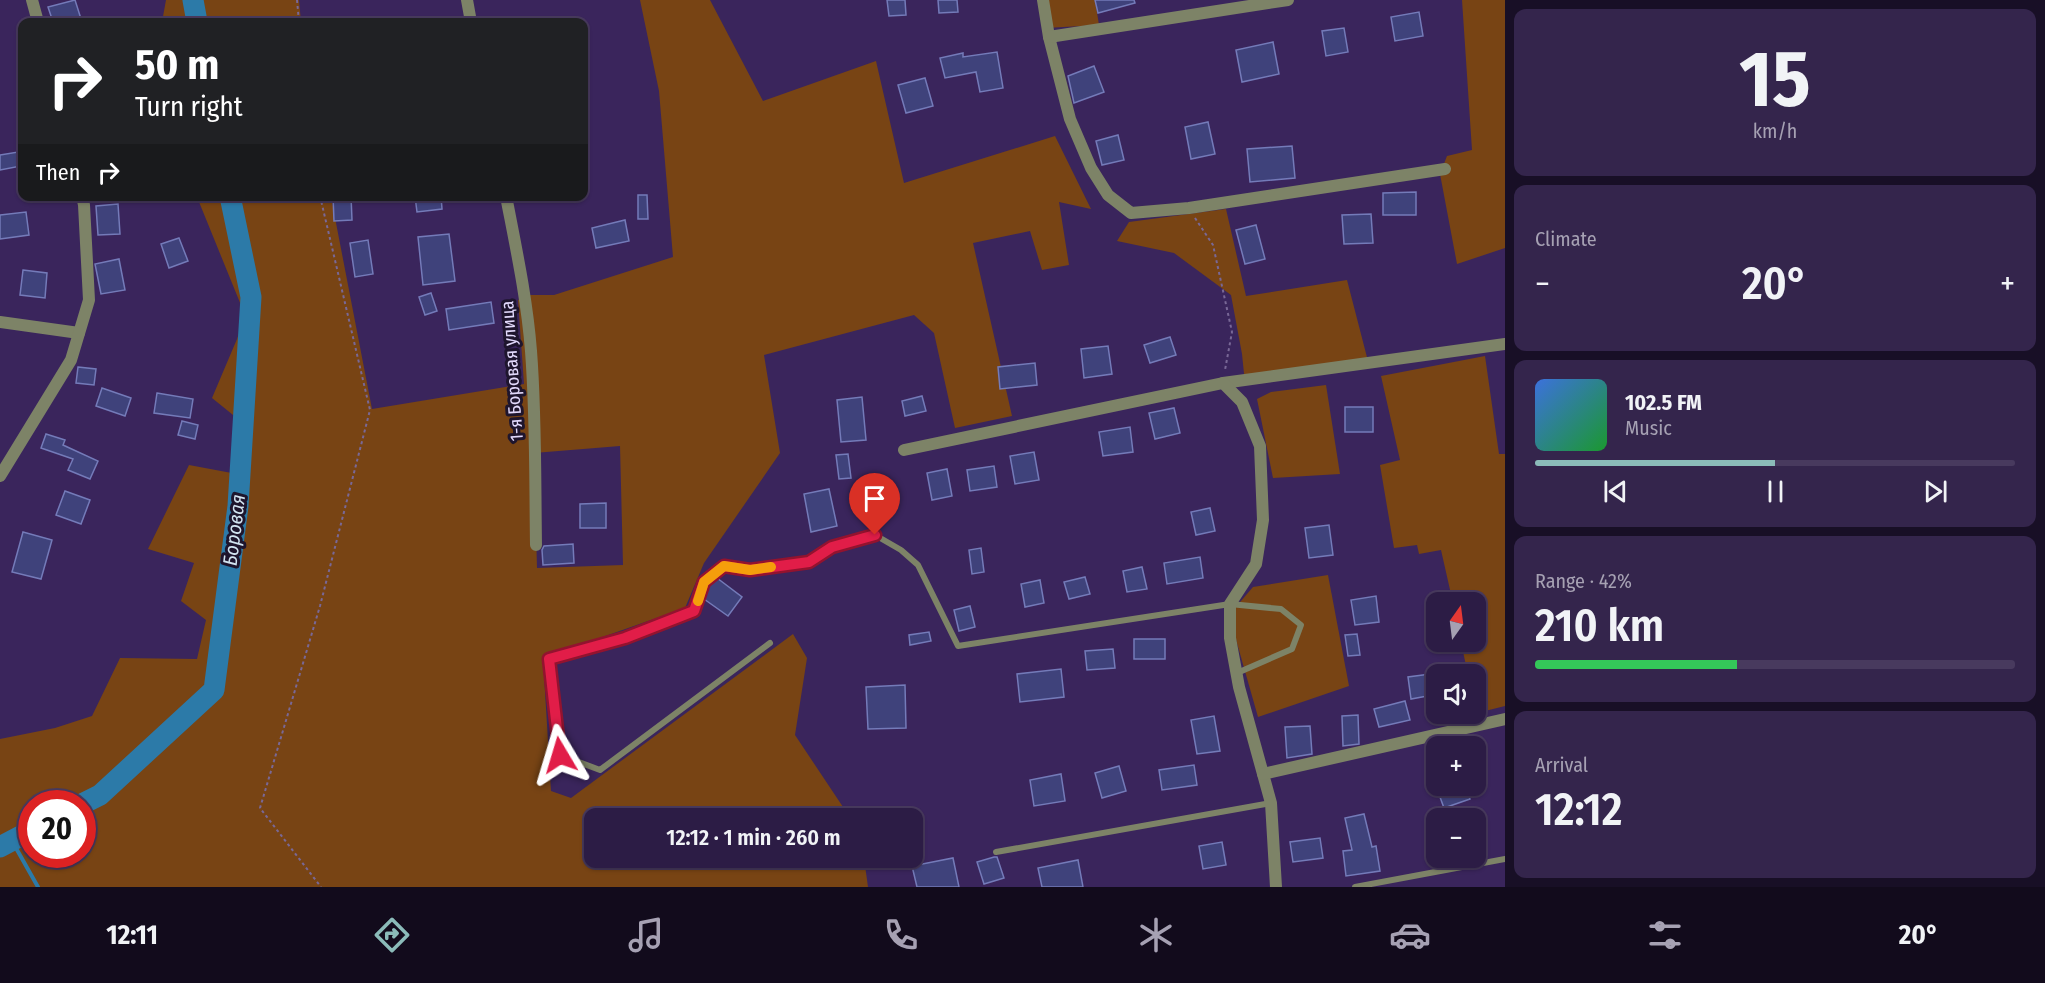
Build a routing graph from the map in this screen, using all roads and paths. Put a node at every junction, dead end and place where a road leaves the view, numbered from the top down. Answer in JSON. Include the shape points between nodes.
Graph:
{"nodes":[{"id":1,"x":33,"y":0,"type":"edge"},
{"id":2,"x":297,"y":0,"type":"edge"},
{"id":3,"x":467,"y":0,"type":"edge"},
{"id":4,"x":1043,"y":0,"type":"edge"},
{"id":5,"x":1288,"y":0,"type":"edge"},
{"id":6,"x":37,"y":18,"type":"edge"},
{"id":7,"x":299,"y":18,"type":"edge"},
{"id":8,"x":470,"y":18,"type":"edge"},
{"id":9,"x":1049,"y":37,"type":"junction"},
{"id":10,"x":1445,"y":169,"type":"dead end"},
{"id":11,"x":83,"y":201,"type":"edge"},
{"id":12,"x":321,"y":201,"type":"edge"},
{"id":13,"x":507,"y":201,"type":"edge"},
{"id":14,"x":1189,"y":208,"type":"junction"},
{"id":15,"x":0,"y":322,"type":"edge"},
{"id":16,"x":79,"y":333,"type":"junction"},
{"id":17,"x":1505,"y":344,"type":"edge"},
{"id":18,"x":1223,"y":383,"type":"junction"},
{"id":19,"x":904,"y":450,"type":"dead end"},
{"id":20,"x":0,"y":476,"type":"edge"},
{"id":21,"x":536,"y":545,"type":"dead end"},
{"id":22,"x":1230,"y":604,"type":"junction"},
{"id":23,"x":770,"y":643,"type":"dead end"},
{"id":24,"x":1236,"y":674,"type":"junction"},
{"id":25,"x":1505,"y":719,"type":"edge"},
{"id":26,"x":1263,"y":774,"type":"junction"},
{"id":27,"x":1271,"y":803,"type":"junction"},
{"id":28,"x":996,"y":852,"type":"dead end"},
{"id":29,"x":1505,"y":859,"type":"edge"},
{"id":30,"x":321,"y":887,"type":"edge"},
{"id":31,"x":1276,"y":887,"type":"edge"},
{"id":32,"x":1355,"y":887,"type":"edge"}],
"edges":[{"from":1,"to":6,"type":"street"},
{"from":2,"to":7,"type":"path"},
{"from":3,"to":8,"type":"street"},
{"from":4,"to":9,"type":"street"},
{"from":5,"to":9,"type":"street"},
{"from":9,"to":14,"type":"street","via":[[1070,119],[1091,168],[1108,195],[1131,213]]},
{"from":10,"to":14,"type":"street"},
{"from":11,"to":16,"type":"street","via":[[89,300]]},
{"from":12,"to":30,"type":"path","via":[[370,410],[320,606],[261,808]]},
{"from":13,"to":21,"type":"street","name":"1-я Боровая улица","via":[[524,288],[531,351]]},
{"from":14,"to":18,"type":"path","via":[[1213,245],[1232,332]]},
{"from":15,"to":16,"type":"street"},
{"from":16,"to":20,"type":"street","via":[[71,360]]},
{"from":17,"to":18,"type":"street"},
{"from":18,"to":19,"type":"street"},
{"from":18,"to":22,"type":"street","via":[[1242,402],[1260,446],[1263,520],[1256,564]]},
{"from":22,"to":23,"type":"lane","via":[[958,646],[918,565],[875,535],[832,547],[809,562],[750,570],[724,566],[704,582],[694,611],[625,638],[549,659],[560,755],[600,770]]},
{"from":22,"to":24,"type":"street"},
{"from":22,"to":24,"type":"lane","via":[[1281,609],[1301,626],[1292,649]]},
{"from":24,"to":26,"type":"street"},
{"from":25,"to":26,"type":"street"},
{"from":26,"to":27,"type":"street"},
{"from":27,"to":28,"type":"lane"},
{"from":27,"to":31,"type":"street"},
{"from":29,"to":32,"type":"lane"}]}
